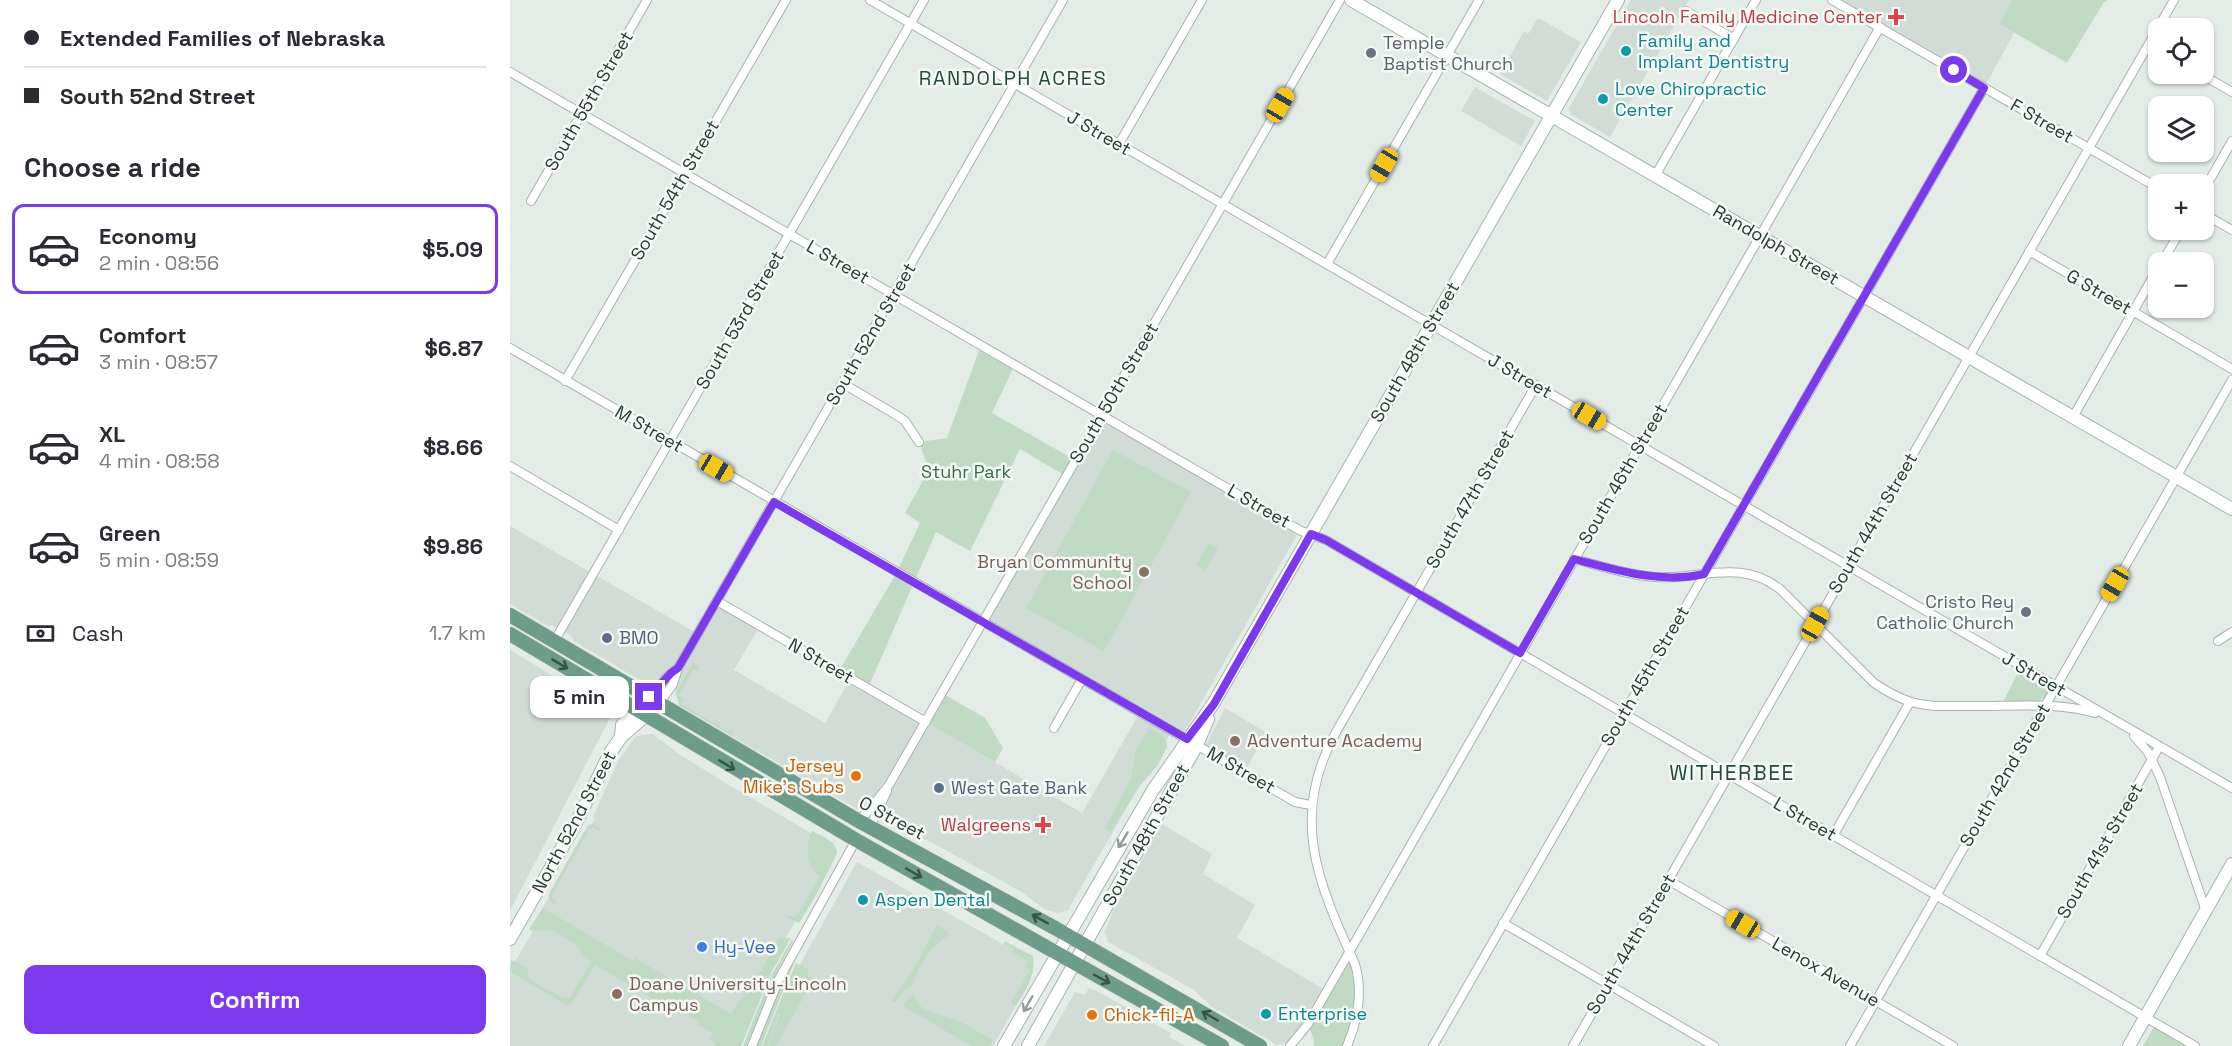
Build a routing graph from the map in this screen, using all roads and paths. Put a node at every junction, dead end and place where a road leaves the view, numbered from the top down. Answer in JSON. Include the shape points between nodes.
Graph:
{"nodes":[{"id":1,"x":646,"y":0,"type":"edge"},
{"id":2,"x":786,"y":0,"type":"edge"},
{"id":3,"x":870,"y":0,"type":"edge"},
{"id":4,"x":924,"y":0,"type":"edge"},
{"id":5,"x":1063,"y":0,"type":"edge"},
{"id":6,"x":1202,"y":0,"type":"edge"},
{"id":7,"x":1340,"y":0,"type":"edge"},
{"id":8,"x":1351,"y":0,"type":"edge"},
{"id":9,"x":1479,"y":0,"type":"edge"},
{"id":10,"x":1618,"y":0,"type":"edge"},
{"id":11,"x":1756,"y":0,"type":"edge"},
{"id":12,"x":1832,"y":0,"type":"edge"},
{"id":13,"x":2174,"y":0,"type":"edge"},
{"id":14,"x":1686,"y":11,"type":"dead end"},
{"id":15,"x":2164,"y":18,"type":"edge"},
{"id":16,"x":910,"y":24,"type":"junction"},
{"id":17,"x":1880,"y":27,"type":"junction"},
{"id":18,"x":1734,"y":39,"type":"junction"},
{"id":19,"x":2148,"y":45,"type":"edge"},
{"id":20,"x":1447,"y":55,"type":"junction"},
{"id":21,"x":510,"y":72,"type":"edge"},
{"id":22,"x":2214,"y":82,"type":"edge"},
{"id":23,"x":1015,"y":84,"type":"junction"},
{"id":24,"x":1984,"y":88,"type":"junction"},
{"id":25,"x":2232,"y":92,"type":"edge"},
{"id":26,"x":581,"y":113,"type":"junction"},
{"id":27,"x":1551,"y":116,"type":"junction"},
{"id":28,"x":2232,"y":141,"type":"edge"},
{"id":29,"x":1119,"y":144,"type":"junction"},
{"id":30,"x":2088,"y":147,"type":"junction"},
{"id":31,"x":685,"y":173,"type":"junction"},
{"id":32,"x":2213,"y":174,"type":"edge"},
{"id":33,"x":1655,"y":176,"type":"junction"},
{"id":34,"x":2148,"y":182,"type":"edge"},
{"id":35,"x":531,"y":201,"type":"dead end"},
{"id":36,"x":1223,"y":204,"type":"junction"},
{"id":37,"x":2214,"y":220,"type":"edge"},
{"id":38,"x":2232,"y":230,"type":"edge"},
{"id":39,"x":789,"y":234,"type":"junction"},
{"id":40,"x":1760,"y":236,"type":"junction"},
{"id":41,"x":2029,"y":252,"type":"junction"},
{"id":42,"x":1327,"y":264,"type":"junction"},
{"id":43,"x":2148,"y":286,"type":"edge"},
{"id":44,"x":894,"y":294,"type":"junction"},
{"id":45,"x":1864,"y":296,"type":"junction"},
{"id":46,"x":2133,"y":312,"type":"junction"},
{"id":47,"x":1431,"y":325,"type":"junction"},
{"id":48,"x":510,"y":348,"type":"edge"},
{"id":49,"x":1968,"y":356,"type":"junction"},
{"id":50,"x":2232,"y":369,"type":"edge"},
{"id":51,"x":2232,"y":380,"type":"edge"},
{"id":52,"x":565,"y":381,"type":"junction"},
{"id":53,"x":842,"y":383,"type":"junction"},
{"id":54,"x":1536,"y":386,"type":"junction"},
{"id":55,"x":1102,"y":415,"type":"junction"},
{"id":56,"x":2073,"y":417,"type":"junction"},
{"id":57,"x":670,"y":441,"type":"junction"},
{"id":58,"x":919,"y":441,"type":"dead end"},
{"id":59,"x":1639,"y":446,"type":"junction"},
{"id":60,"x":510,"y":466,"type":"edge"},
{"id":61,"x":2176,"y":477,"type":"junction"},
{"id":62,"x":774,"y":502,"type":"junction"},
{"id":63,"x":1744,"y":506,"type":"junction"},
{"id":64,"x":2232,"y":509,"type":"edge"},
{"id":65,"x":619,"y":530,"type":"junction"},
{"id":66,"x":1311,"y":534,"type":"junction"},
{"id":67,"x":1574,"y":559,"type":"junction"},
{"id":68,"x":1848,"y":566,"type":"junction"},
{"id":69,"x":1704,"y":574,"type":"junction"},
{"id":70,"x":1417,"y":593,"type":"junction"},
{"id":71,"x":717,"y":601,"type":"junction"},
{"id":72,"x":510,"y":615,"type":"edge"},
{"id":73,"x":983,"y":622,"type":"junction"},
{"id":74,"x":1815,"y":624,"type":"junction"},
{"id":75,"x":2232,"y":632,"type":"edge"},
{"id":76,"x":510,"y":634,"type":"edge"},
{"id":77,"x":555,"y":640,"type":"junction"},
{"id":78,"x":2218,"y":640,"type":"dead end"},
{"id":79,"x":1520,"y":653,"type":"junction"},
{"id":80,"x":1082,"y":679,"type":"junction"},
{"id":81,"x":2056,"y":687,"type":"junction"},
{"id":82,"x":654,"y":701,"type":"junction"},
{"id":83,"x":1910,"y":702,"type":"junction"},
{"id":84,"x":2044,"y":707,"type":"junction"},
{"id":85,"x":641,"y":713,"type":"junction"},
{"id":86,"x":1624,"y":714,"type":"junction"},
{"id":87,"x":2109,"y":717,"type":"junction"},
{"id":88,"x":926,"y":722,"type":"junction"},
{"id":89,"x":1054,"y":728,"type":"dead end"},
{"id":90,"x":1192,"y":742,"type":"junction"},
{"id":91,"x":2159,"y":747,"type":"junction"},
{"id":92,"x":2152,"y":760,"type":"junction"},
{"id":93,"x":1728,"y":774,"type":"junction"},
{"id":94,"x":889,"y":785,"type":"junction"},
{"id":95,"x":2232,"y":788,"type":"edge"},
{"id":96,"x":772,"y":791,"type":"junction"},
{"id":97,"x":1311,"y":805,"type":"junction"},
{"id":98,"x":863,"y":823,"type":"junction"},
{"id":99,"x":1833,"y":836,"type":"junction"},
{"id":100,"x":856,"y":840,"type":"junction"},
{"id":101,"x":2232,"y":864,"type":"edge"},
{"id":102,"x":957,"y":873,"type":"junction"},
{"id":103,"x":1668,"y":880,"type":"junction"},
{"id":104,"x":1936,"y":896,"type":"junction"},
{"id":105,"x":2206,"y":911,"type":"junction"},
{"id":106,"x":1503,"y":923,"type":"junction"},
{"id":107,"x":1068,"y":935,"type":"junction"},
{"id":108,"x":510,"y":939,"type":"edge"},
{"id":109,"x":1085,"y":945,"type":"junction"},
{"id":110,"x":1350,"y":952,"type":"junction"},
{"id":111,"x":1057,"y":954,"type":"junction"},
{"id":112,"x":2040,"y":956,"type":"junction"},
{"id":113,"x":1075,"y":964,"type":"junction"},
{"id":114,"x":1608,"y":984,"type":"junction"},
{"id":115,"x":1876,"y":1001,"type":"junction"},
{"id":116,"x":2145,"y":1017,"type":"junction"},
{"id":117,"x":1308,"y":1024,"type":"junction"},
{"id":118,"x":1216,"y":1043,"type":"edge"},
{"id":119,"x":752,"y":1046,"type":"edge"},
{"id":120,"x":1004,"y":1046,"type":"edge"},
{"id":121,"x":1028,"y":1046,"type":"edge"},
{"id":122,"x":1232,"y":1046,"type":"edge"},
{"id":123,"x":1260,"y":1046,"type":"edge"},
{"id":124,"x":1290,"y":1046,"type":"edge"},
{"id":125,"x":1299,"y":1046,"type":"edge"},
{"id":126,"x":1347,"y":1046,"type":"edge"},
{"id":127,"x":1433,"y":1046,"type":"edge"},
{"id":128,"x":1573,"y":1046,"type":"edge"},
{"id":129,"x":1714,"y":1046,"type":"edge"},
{"id":130,"x":1850,"y":1046,"type":"edge"},
{"id":131,"x":1953,"y":1046,"type":"edge"},
{"id":132,"x":2129,"y":1046,"type":"edge"},
{"id":133,"x":2195,"y":1046,"type":"edge"}],
"edges":[{"from":1,"to":26,"type":"street","name":"South 55th Street"},
{"from":2,"to":31,"type":"street","name":"South 54th Street"},
{"from":3,"to":16,"type":"street","name":"J Street"},
{"from":4,"to":16,"type":"street","name":"South 53rd Street"},
{"from":5,"to":23,"type":"street","name":"South 52nd Street"},
{"from":6,"to":29,"type":"street"},
{"from":7,"to":36,"type":"street","name":"South 50th Street"},
{"from":8,"to":20,"type":"main road","name":"Randolph Street"},
{"from":9,"to":20,"type":"street"},
{"from":10,"to":27,"type":"main road","name":"South 48th Street"},
{"from":11,"to":18,"type":"street"},
{"from":12,"to":17,"type":"street","name":"F Street"},
{"from":13,"to":15,"type":"street","name":"South 44th Street"},
{"from":14,"to":18,"type":"street"},
{"from":16,"to":23,"type":"street","name":"J Street"},
{"from":16,"to":39,"type":"street","name":"South 53rd Street"},
{"from":17,"to":24,"type":"street","name":"F Street"},
{"from":17,"to":40,"type":"street","name":"South 46th Street"},
{"from":18,"to":33,"type":"street"},
{"from":19,"to":30,"type":"street","name":"South 44th Street"},
{"from":20,"to":27,"type":"main road","name":"Randolph Street"},
{"from":20,"to":42,"type":"street"},
{"from":21,"to":26,"type":"street","name":"L Street"},
{"from":22,"to":25,"type":"street"},
{"from":23,"to":29,"type":"street","name":"J Street"},
{"from":23,"to":44,"type":"street","name":"South 52nd Street"},
{"from":24,"to":30,"type":"street","name":"F Street"},
{"from":24,"to":45,"type":"street","name":"South 45th Street"},
{"from":26,"to":31,"type":"street","name":"L Street"},
{"from":26,"to":35,"type":"street","name":"South 55th Street"},
{"from":27,"to":33,"type":"main road","name":"Randolph Street"},
{"from":27,"to":47,"type":"main road","name":"South 48th Street"},
{"from":28,"to":32,"type":"street"},
{"from":29,"to":36,"type":"street","name":"J Street"},
{"from":30,"to":34,"type":"street","name":"F Street"},
{"from":30,"to":41,"type":"street","name":"South 44th Street"},
{"from":31,"to":39,"type":"street","name":"L Street"},
{"from":31,"to":52,"type":"street","name":"South 54th Street"},
{"from":33,"to":40,"type":"main road","name":"Randolph Street"},
{"from":36,"to":42,"type":"street","name":"J Street"},
{"from":36,"to":55,"type":"street","name":"South 50th Street"},
{"from":37,"to":38,"type":"street"},
{"from":39,"to":44,"type":"street","name":"L Street"},
{"from":39,"to":57,"type":"street","name":"South 53rd Street"},
{"from":40,"to":45,"type":"main road","name":"Randolph Street"},
{"from":40,"to":59,"type":"street","name":"South 46th Street"},
{"from":41,"to":46,"type":"street","name":"G Street"},
{"from":41,"to":49,"type":"street","name":"South 44th Street"},
{"from":42,"to":47,"type":"street","name":"J Street"},
{"from":43,"to":46,"type":"street"},
{"from":44,"to":53,"type":"street","name":"South 52nd Street"},
{"from":44,"to":55,"type":"street","name":"L Street"},
{"from":45,"to":49,"type":"main road","name":"Randolph Street"},
{"from":45,"to":63,"type":"street","name":"South 45th Street"},
{"from":46,"to":50,"type":"street","name":"G Street"},
{"from":46,"to":56,"type":"street"},
{"from":47,"to":54,"type":"street","name":"J Street"},
{"from":47,"to":66,"type":"main road","name":"South 48th Street"},
{"from":48,"to":52,"type":"street","name":"M Street"},
{"from":49,"to":56,"type":"main road","name":"Randolph Street"},
{"from":49,"to":68,"type":"street","name":"South 44th Street"},
{"from":51,"to":61,"type":"street","name":"South 42nd Street"},
{"from":52,"to":57,"type":"street","name":"M Street"},
{"from":53,"to":58,"type":"street","via":[[898,416]]},
{"from":53,"to":62,"type":"street","name":"South 52nd Street"},
{"from":54,"to":59,"type":"street","name":"J Street"},
{"from":54,"to":70,"type":"street","name":"South 47th Street"},
{"from":55,"to":66,"type":"street","name":"L Street"},
{"from":55,"to":73,"type":"street","name":"South 50th Street"},
{"from":56,"to":61,"type":"main road","name":"Randolph Street"},
{"from":57,"to":62,"type":"street","name":"M Street"},
{"from":57,"to":65,"type":"street","name":"South 53rd Street"},
{"from":59,"to":63,"type":"street","name":"J Street"},
{"from":59,"to":67,"type":"street","name":"South 46th Street"},
{"from":60,"to":65,"type":"street"},
{"from":61,"to":64,"type":"main road","name":"Randolph Street"},
{"from":61,"to":81,"type":"street","name":"South 42nd Street"},
{"from":62,"to":71,"type":"street","name":"South 52nd Street"},
{"from":62,"to":73,"type":"street","name":"M Street"},
{"from":63,"to":68,"type":"street","name":"J Street"},
{"from":63,"to":69,"type":"street","name":"South 45th Street"},
{"from":65,"to":77,"type":"street","name":"South 53rd Street"},
{"from":66,"to":70,"type":"street","name":"L Street"},
{"from":66,"to":90,"type":"main road","name":"South 48th Street"},
{"from":67,"to":69,"type":"street","via":[[1652,577]]},
{"from":67,"to":79,"type":"street","name":"South 46th Street"},
{"from":68,"to":74,"type":"street","name":"South 44th Street"},
{"from":68,"to":81,"type":"street","name":"J Street"},
{"from":69,"to":74,"type":"street","via":[[1720,571],[1762,578],[1780,589]]},
{"from":69,"to":86,"type":"street","name":"South 45th Street"},
{"from":70,"to":79,"type":"street","name":"L Street"},
{"from":70,"to":97,"type":"street","name":"South 47th Street","via":[[1330,745]]},
{"from":71,"to":82,"type":"street","name":"South 52nd Street","via":[[678,668],[673,684]]},
{"from":71,"to":88,"type":"street","name":"N Street"},
{"from":72,"to":77,"type":"main road","name":"O Street"},
{"from":73,"to":80,"type":"street","name":"M Street"},
{"from":73,"to":88,"type":"street","name":"South 50th Street"},
{"from":74,"to":83,"type":"street","via":[[1874,683]]},
{"from":74,"to":93,"type":"street","name":"South 44th Street"},
{"from":75,"to":78,"type":"street"},
{"from":76,"to":85,"type":"main road","name":"O Street","one_way":true},
{"from":77,"to":82,"type":"main road","name":"O Street"},
{"from":79,"to":86,"type":"street","name":"L Street"},
{"from":79,"to":110,"type":"street","name":"South 46th Street"},
{"from":80,"to":89,"type":"street"},
{"from":80,"to":90,"type":"street","name":"M Street"},
{"from":81,"to":84,"type":"street","name":"South 42nd Street"},
{"from":81,"to":87,"type":"street","name":"J Street"},
{"from":82,"to":85,"type":"main road","name":"North 52nd Street"},
{"from":82,"to":98,"type":"main road","name":"O Street"},
{"from":83,"to":84,"type":"street"},
{"from":83,"to":99,"type":"street"},
{"from":84,"to":87,"type":"street","via":[[2080,709]]},
{"from":84,"to":104,"type":"street","name":"South 42nd Street"},
{"from":85,"to":96,"type":"main road","name":"O Street","one_way":true},
{"from":85,"to":108,"type":"main road","name":"North 52nd Street","via":[[622,725],[621,737],[605,760],[575,825]]},
{"from":86,"to":93,"type":"street","name":"L Street"},
{"from":86,"to":106,"type":"street","name":"South 45th Street"},
{"from":87,"to":91,"type":"street","name":"J Street"},
{"from":87,"to":92,"type":"street","via":[[2135,737]]},
{"from":88,"to":94,"type":"street","name":"South 50th Street"},
{"from":90,"to":97,"type":"street","name":"M Street","via":[[1295,802]]},
{"from":90,"to":107,"type":"main road","name":"South 48th Street","one_way":true,"via":[[1148,798]]},
{"from":90,"to":109,"type":"main road","name":"South 48th Street"},
{"from":91,"to":92,"type":"street","name":"South 41st Street"},
{"from":91,"to":95,"type":"street","name":"J Street"},
{"from":92,"to":105,"type":"street"},
{"from":92,"to":112,"type":"street","name":"South 41st Street"},
{"from":93,"to":99,"type":"street","name":"L Street"},
{"from":93,"to":103,"type":"street","name":"South 44th Street"},
{"from":94,"to":98,"type":"street","name":"South 50th Street"},
{"from":94,"to":98,"type":"street","name":"South 50th Street","via":[[883,801]]},
{"from":96,"to":98,"type":"main road","via":[[801,801],[850,827],[860,829]]},
{"from":96,"to":100,"type":"main road","name":"O Street"},
{"from":97,"to":110,"type":"street","via":[[1318,871]]},
{"from":98,"to":102,"type":"main road","name":"O Street"},
{"from":99,"to":104,"type":"street","name":"L Street"},
{"from":100,"to":102,"type":"main road","via":[[873,839],[934,869]]},
{"from":100,"to":111,"type":"main road","name":"O Street","one_way":true},
{"from":100,"to":119,"type":"street","via":[[779,979]]},
{"from":101,"to":105,"type":"main road"},
{"from":107,"to":102,"type":"main road","name":"O Street","one_way":true},
{"from":103,"to":114,"type":"street","name":"South 44th Street"},
{"from":103,"to":115,"type":"street","name":"Lenox Avenue"},
{"from":104,"to":112,"type":"street","name":"L Street"},
{"from":104,"to":115,"type":"street","name":"South 42nd Street"},
{"from":105,"to":116,"type":"main road"},
{"from":106,"to":114,"type":"street"},
{"from":106,"to":127,"type":"street","name":"South 45th Street"},
{"from":107,"to":109,"type":"main road","name":"O Street"},
{"from":107,"to":111,"type":"main road","name":"South 48th Street"},
{"from":109,"to":113,"type":"main road","name":"South 48th Street"},
{"from":123,"to":109,"type":"main road","name":"O Street","one_way":true},
{"from":110,"to":117,"type":"street","name":"South 46th Street"},
{"from":110,"to":126,"type":"street","via":[[1357,968],[1359,991],[1357,1015]]},
{"from":111,"to":113,"type":"main road","name":"O Street"},
{"from":111,"to":120,"type":"main road","name":"South 48th Street","one_way":true},
{"from":112,"to":116,"type":"street","name":"L Street"},
{"from":113,"to":118,"type":"main road","name":"O Street","one_way":true},
{"from":113,"to":121,"type":"main road","name":"South 48th Street"},
{"from":114,"to":128,"type":"street","name":"South 44th Street"},
{"from":114,"to":129,"type":"street"},
{"from":115,"to":130,"type":"street","name":"South 42nd Street"},
{"from":115,"to":131,"type":"street","name":"Lenox Avenue"},
{"from":116,"to":132,"type":"main road"},
{"from":116,"to":133,"type":"street","name":"L Street"},
{"from":117,"to":124,"type":"street","name":"South 46th Street"},
{"from":117,"to":125,"type":"street","name":"South 46th Street"},
{"from":118,"to":122,"type":"main road","name":"O Street"}]}
